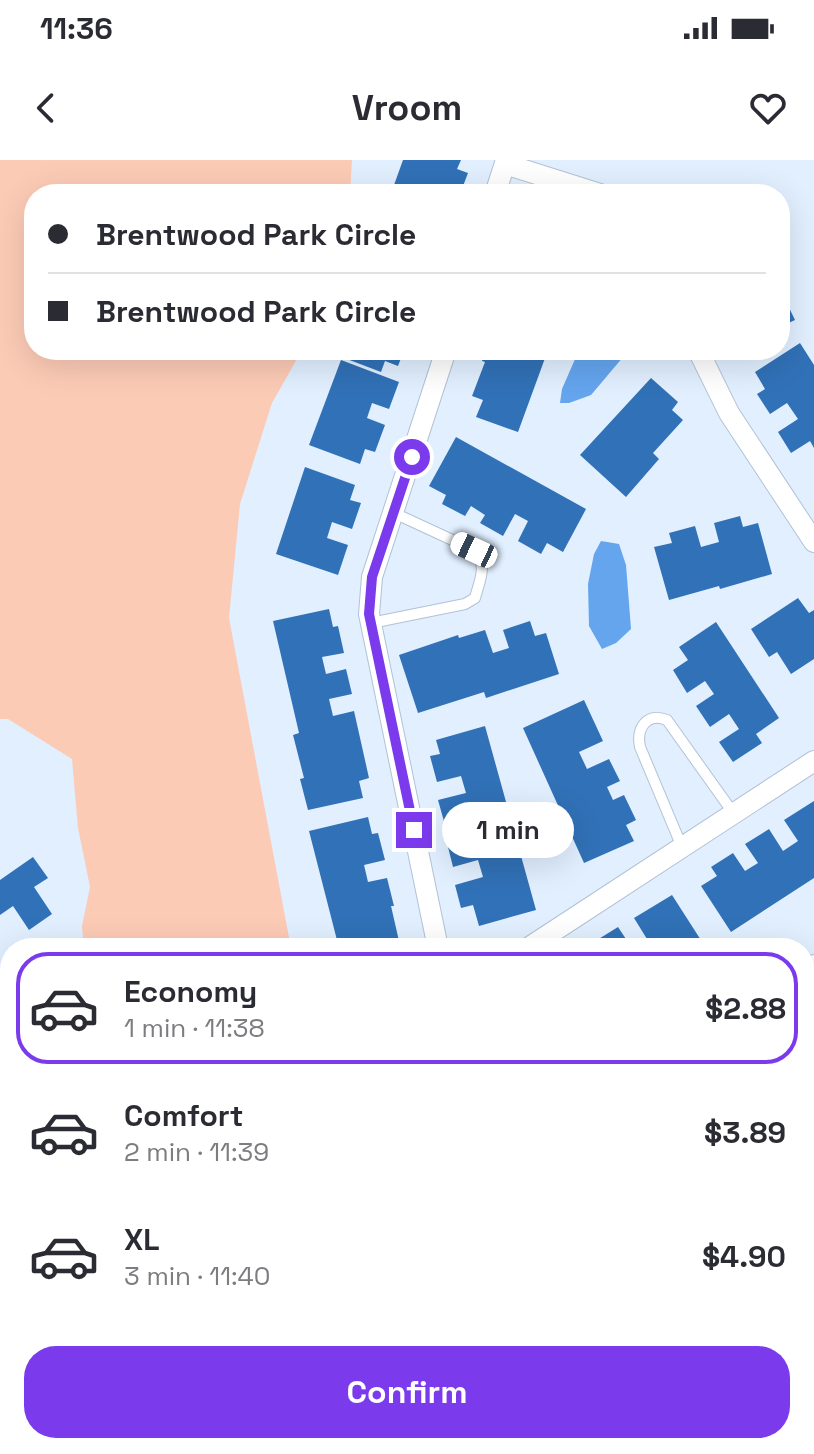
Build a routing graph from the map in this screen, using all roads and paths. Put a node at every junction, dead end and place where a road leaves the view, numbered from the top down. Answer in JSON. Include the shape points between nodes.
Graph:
{"nodes":[{"id":1,"x":506,"y":162,"type":"edge"},
{"id":2,"x":498,"y":184,"type":"edge"},
{"id":3,"x":571,"y":184,"type":"edge"},
{"id":4,"x":443,"y":360,"type":"edge"},
{"id":5,"x":703,"y":360,"type":"edge"},
{"id":6,"x":394,"y":513,"type":"junction"},
{"id":7,"x":814,"y":542,"type":"edge"},
{"id":8,"x":371,"y":623,"type":"junction"},
{"id":9,"x":814,"y":761,"type":"edge"},
{"id":10,"x":734,"y":814,"type":"junction"},
{"id":11,"x":682,"y":847,"type":"junction"},
{"id":12,"x":436,"y":938,"type":"edge"},
{"id":13,"x":543,"y":938,"type":"edge"}],
"edges":[{"from":1,"to":2,"type":"street"},
{"from":1,"to":3,"type":"street"},
{"from":4,"to":6,"type":"street"},
{"from":5,"to":7,"type":"street","via":[[729,413]]},
{"from":6,"to":8,"type":"street","via":[[372,577]]},
{"from":6,"to":8,"type":"lane","via":[[474,550],[483,566],[475,598],[465,604]]},
{"from":8,"to":12,"type":"street"},
{"from":9,"to":10,"type":"street"},
{"from":10,"to":11,"type":"street"},
{"from":10,"to":11,"type":"lane","via":[[667,720],[649,720],[640,728],[640,747]]},
{"from":11,"to":13,"type":"street"}]}
